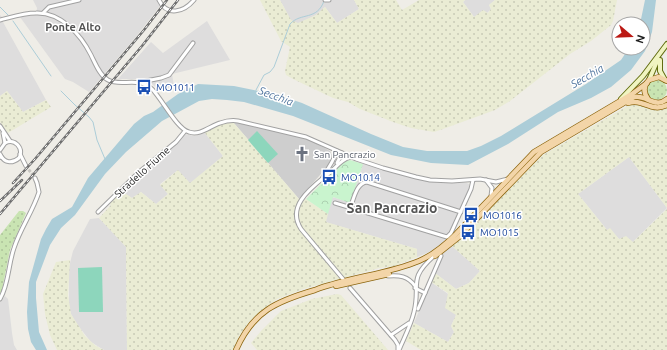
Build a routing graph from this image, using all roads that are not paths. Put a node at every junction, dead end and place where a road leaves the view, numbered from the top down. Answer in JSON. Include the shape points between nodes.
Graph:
{"nodes":[{"id":1,"x":79,"y":0,"type":"edge"},
{"id":2,"x":159,"y":0,"type":"edge"},
{"id":3,"x":194,"y":0,"type":"edge"},
{"id":4,"x":325,"y":0,"type":"edge"},
{"id":5,"x":329,"y":0,"type":"edge"},
{"id":6,"x":43,"y":13,"type":"junction"},
{"id":7,"x":0,"y":20,"type":"edge"},
{"id":8,"x":193,"y":43,"type":"dead end"},
{"id":9,"x":667,"y":44,"type":"edge"},
{"id":10,"x":660,"y":55,"type":"junction"},
{"id":11,"x":648,"y":81,"type":"junction"},
{"id":12,"x":666,"y":81,"type":"edge"},
{"id":13,"x":144,"y":84,"type":"junction"},
{"id":14,"x":667,"y":99,"type":"edge"},
{"id":15,"x":651,"y":102,"type":"junction"},
{"id":16,"x":623,"y":104,"type":"junction"},
{"id":17,"x":667,"y":105,"type":"edge"},
{"id":18,"x":611,"y":106,"type":"junction"},
{"id":19,"x":0,"y":126,"type":"edge"},
{"id":20,"x":3,"y":131,"type":"junction"},
{"id":21,"x":185,"y":131,"type":"junction"},
{"id":22,"x":10,"y":141,"type":"junction"},
{"id":23,"x":5,"y":143,"type":"junction"},
{"id":24,"x":0,"y":149,"type":"edge"},
{"id":25,"x":337,"y":151,"type":"junction"},
{"id":26,"x":342,"y":153,"type":"junction"},
{"id":27,"x":20,"y":154,"type":"junction"},
{"id":28,"x":0,"y":156,"type":"edge"},
{"id":29,"x":350,"y":157,"type":"junction"},
{"id":30,"x":16,"y":161,"type":"junction"},
{"id":31,"x":336,"y":165,"type":"junction"},
{"id":32,"x":35,"y":178,"type":"tunnel mouth"},
{"id":33,"x":322,"y":178,"type":"junction"},
{"id":34,"x":508,"y":179,"type":"junction"},
{"id":35,"x":473,"y":180,"type":"junction"},
{"id":36,"x":486,"y":180,"type":"junction"},
{"id":37,"x":491,"y":198,"type":"junction"},
{"id":38,"x":334,"y":203,"type":"dead end"},
{"id":39,"x":350,"y":208,"type":"junction"},
{"id":40,"x":98,"y":212,"type":"dead end"},
{"id":41,"x":461,"y":212,"type":"junction"},
{"id":42,"x":434,"y":256,"type":"junction"},
{"id":43,"x":441,"y":256,"type":"dead end"},
{"id":44,"x":380,"y":276,"type":"junction"},
{"id":45,"x":343,"y":279,"type":"dead end"},
{"id":46,"x":415,"y":287,"type":"junction"},
{"id":47,"x":350,"y":288,"type":"dead end"},
{"id":48,"x":316,"y":289,"type":"junction"},
{"id":49,"x":425,"y":293,"type":"junction"},
{"id":50,"x":0,"y":299,"type":"edge"},
{"id":51,"x":418,"y":309,"type":"dead end"},
{"id":52,"x":411,"y":321,"type":"junction"},
{"id":53,"x":391,"y":335,"type":"junction"},
{"id":54,"x":236,"y":350,"type":"edge"},
{"id":55,"x":399,"y":350,"type":"edge"}],
"edges":[{"from":1,"to":6,"type":"street","via":[[50,7]]},
{"from":2,"to":3,"type":"street","via":[[165,8],[176,11],[186,8]]},
{"from":4,"to":5,"type":"street"},
{"from":6,"to":7,"type":"street"},
{"from":6,"to":13,"type":"street","via":[[60,20],[77,33],[108,80]]},
{"from":8,"to":13,"type":"street","via":[[169,75],[146,80]]},
{"from":9,"to":10,"type":"main road"},
{"from":10,"to":11,"type":"main road"},
{"from":10,"to":12,"type":"main road","via":[[660,71]]},
{"from":10,"to":18,"type":"main road","via":[[624,97]]},
{"from":11,"to":12,"type":"main road","via":[[659,77]]},
{"from":11,"to":15,"type":"main road","via":[[645,95]]},
{"from":11,"to":18,"type":"main road"},
{"from":13,"to":21,"type":"street","via":[[159,96]]},
{"from":14,"to":15,"type":"main road","via":[[659,103]]},
{"from":15,"to":16,"type":"main road","via":[[638,96]]},
{"from":16,"to":17,"type":"main road","via":[[638,101],[657,108]]},
{"from":16,"to":42,"type":"main road","via":[[541,152],[459,237]]},
{"from":18,"to":34,"type":"main road","via":[[537,150]]},
{"from":19,"to":20,"type":"street"},
{"from":20,"to":22,"type":"street"},
{"from":20,"to":23,"type":"street"},
{"from":21,"to":25,"type":"street","via":[[196,133],[231,120],[306,137]]},
{"from":21,"to":40,"type":"street","name":"Stradello Fiume"},
{"from":22,"to":23,"type":"street"},
{"from":22,"to":27,"type":"street","via":[[19,145]]},
{"from":23,"to":24,"type":"street"},
{"from":25,"to":26,"type":"street"},
{"from":25,"to":33,"type":"street"},
{"from":26,"to":29,"type":"street"},
{"from":26,"to":31,"type":"street"},
{"from":27,"to":30,"type":"street"},
{"from":27,"to":30,"type":"street","via":[[25,165]]},
{"from":28,"to":30,"type":"street","via":[[9,162]]},
{"from":29,"to":31,"type":"street"},
{"from":29,"to":35,"type":"street","via":[[430,180]]},
{"from":31,"to":33,"type":"street"},
{"from":32,"to":50,"type":"street","via":[[39,192],[15,245],[7,284]]},
{"from":33,"to":45,"type":"street","via":[[299,203],[296,219],[301,230]]},
{"from":34,"to":36,"type":"street","via":[[496,182]]},
{"from":34,"to":37,"type":"main road"},
{"from":35,"to":36,"type":"street"},
{"from":35,"to":41,"type":"street"},
{"from":36,"to":37,"type":"street","via":[[492,188]]},
{"from":37,"to":48,"type":"main road","via":[[446,244],[425,258],[396,269]]},
{"from":38,"to":39,"type":"street"},
{"from":39,"to":41,"type":"street","via":[[445,237],[450,235]]},
{"from":39,"to":41,"type":"street","via":[[358,188],[367,182]]},
{"from":42,"to":44,"type":"main road","via":[[408,268]]},
{"from":42,"to":46,"type":"street","via":[[420,270]]},
{"from":43,"to":49,"type":"street"},
{"from":44,"to":46,"type":"street","via":[[400,276],[410,280]]},
{"from":44,"to":48,"type":"main road"},
{"from":46,"to":49,"type":"street"},
{"from":46,"to":52,"type":"street","via":[[416,304]]},
{"from":47,"to":53,"type":"street"},
{"from":48,"to":54,"type":"main road","via":[[289,297],[267,310],[250,327]]},
{"from":49,"to":51,"type":"street"},
{"from":52,"to":53,"type":"street"},
{"from":52,"to":55,"type":"street"},
{"from":53,"to":55,"type":"street"}]}
